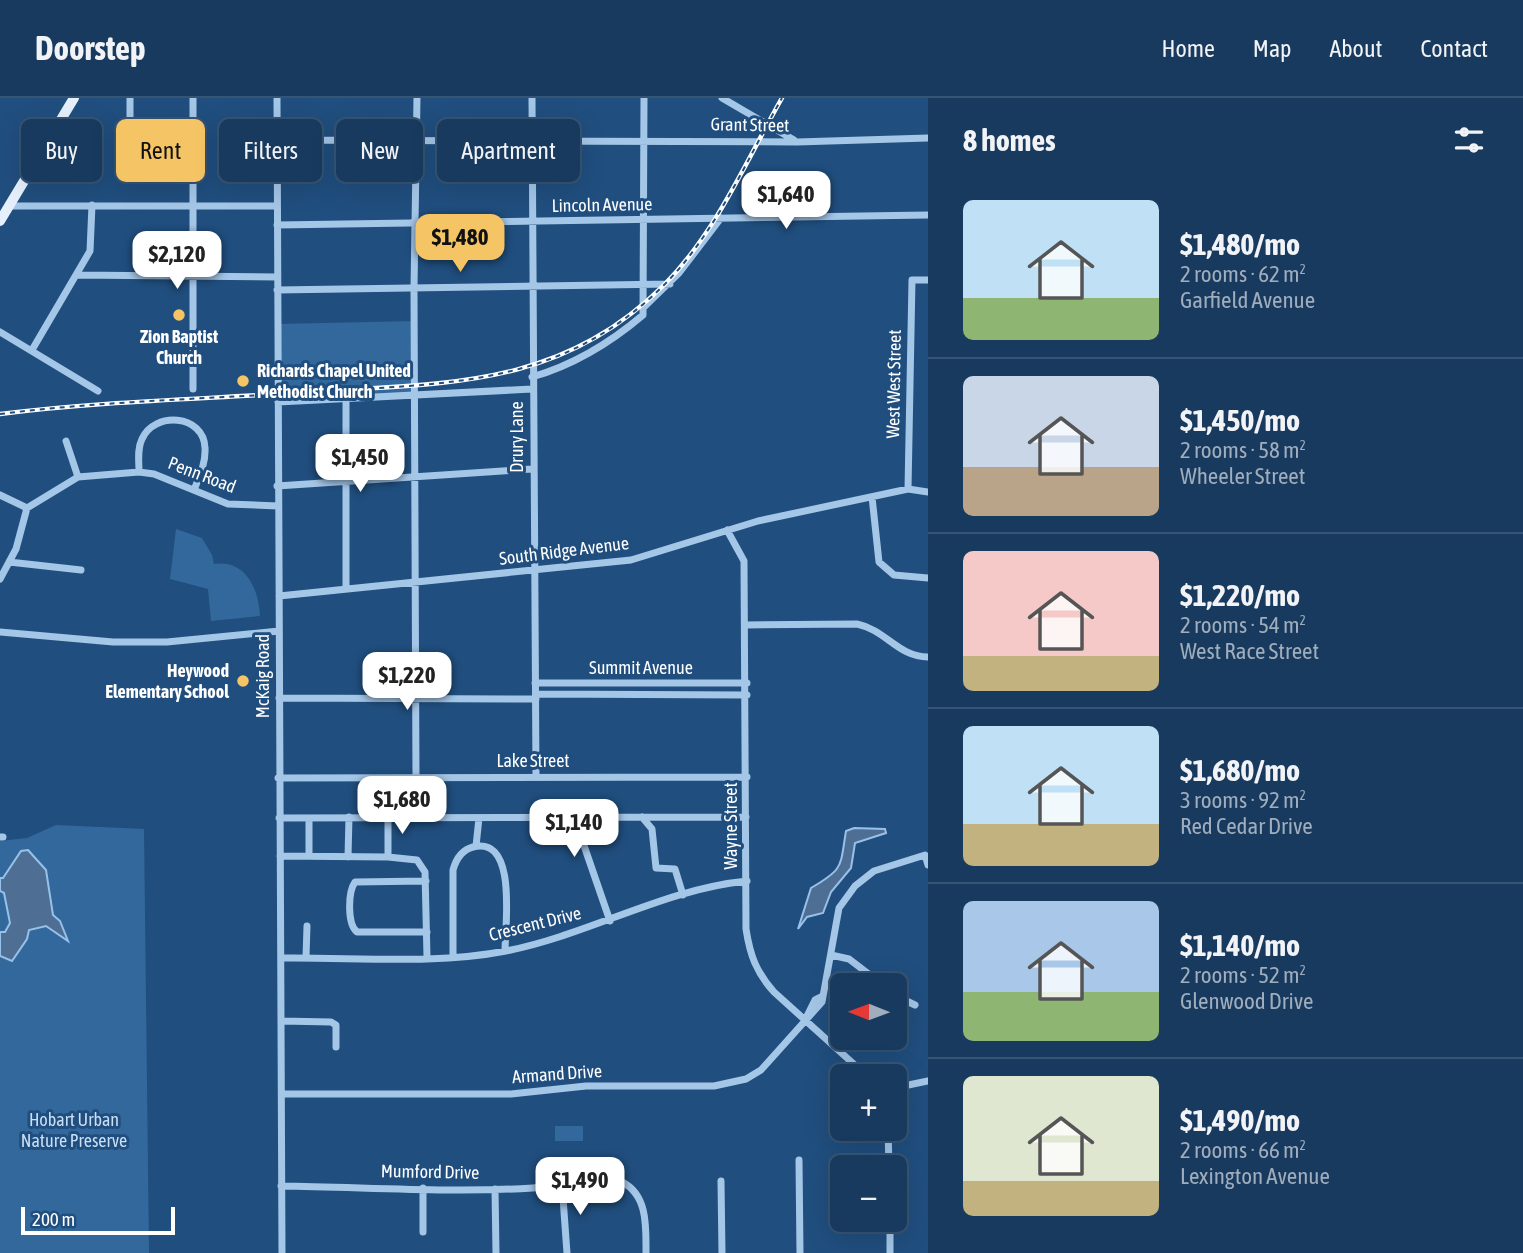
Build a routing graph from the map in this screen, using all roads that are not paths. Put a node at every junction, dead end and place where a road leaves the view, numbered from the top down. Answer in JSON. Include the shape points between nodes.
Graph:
{"nodes":[{"id":1,"x":74,"y":98,"type":"edge"},
{"id":2,"x":130,"y":98,"type":"edge"},
{"id":3,"x":193,"y":98,"type":"edge"},
{"id":4,"x":277,"y":98,"type":"edge"},
{"id":5,"x":417,"y":98,"type":"edge"},
{"id":6,"x":532,"y":98,"type":"edge"},
{"id":7,"x":644,"y":98,"type":"edge"},
{"id":8,"x":722,"y":98,"type":"edge"},
{"id":9,"x":733,"y":101,"type":"edge"},
{"id":10,"x":130,"y":119,"type":"edge"},
{"id":11,"x":277,"y":119,"type":"edge"},
{"id":12,"x":417,"y":119,"type":"edge"},
{"id":13,"x":532,"y":119,"type":"edge"},
{"id":14,"x":928,"y":138,"type":"edge"},
{"id":15,"x":580,"y":140,"type":"edge"},
{"id":16,"x":644,"y":140,"type":"junction"},
{"id":17,"x":797,"y":142,"type":"junction"},
{"id":18,"x":277,"y":182,"type":"edge"},
{"id":19,"x":415,"y":182,"type":"edge"},
{"id":20,"x":533,"y":182,"type":"edge"},
{"id":21,"x":5,"y":205,"type":"edge"},
{"id":22,"x":92,"y":205,"type":"junction"},
{"id":23,"x":195,"y":206,"type":"junction"},
{"id":24,"x":277,"y":206,"type":"junction"},
{"id":25,"x":928,"y":215,"type":"edge"},
{"id":26,"x":721,"y":218,"type":"junction"},
{"id":27,"x":643,"y":220,"type":"junction"},
{"id":28,"x":0,"y":221,"type":"edge"},
{"id":29,"x":415,"y":222,"type":"junction"},
{"id":30,"x":533,"y":222,"type":"junction"},
{"id":31,"x":277,"y":225,"type":"junction"},
{"id":32,"x":77,"y":275,"type":"junction"},
{"id":33,"x":193,"y":277,"type":"junction"},
{"id":34,"x":277,"y":277,"type":"junction"},
{"id":35,"x":928,"y":280,"type":"edge"},
{"id":36,"x":644,"y":284,"type":"junction"},
{"id":37,"x":670,"y":284,"type":"junction"},
{"id":38,"x":533,"y":287,"type":"junction"},
{"id":39,"x":414,"y":288,"type":"junction"},
{"id":40,"x":277,"y":290,"type":"junction"},
{"id":41,"x":643,"y":311,"type":"junction"},
{"id":42,"x":0,"y":332,"type":"edge"},
{"id":43,"x":32,"y":350,"type":"junction"},
{"id":44,"x":533,"y":377,"type":"junction"},
{"id":45,"x":193,"y":389,"type":"dead end"},
{"id":46,"x":533,"y":389,"type":"junction"},
{"id":47,"x":98,"y":391,"type":"dead end"},
{"id":48,"x":415,"y":396,"type":"junction"},
{"id":49,"x":346,"y":399,"type":"junction"},
{"id":50,"x":278,"y":402,"type":"junction"},
{"id":51,"x":66,"y":440,"type":"dead end"},
{"id":52,"x":532,"y":469,"type":"junction"},
{"id":53,"x":139,"y":472,"type":"junction"},
{"id":54,"x":417,"y":476,"type":"junction"},
{"id":55,"x":78,"y":477,"type":"junction"},
{"id":56,"x":346,"y":481,"type":"junction"},
{"id":57,"x":277,"y":486,"type":"junction"},
{"id":58,"x":908,"y":489,"type":"junction"},
{"id":59,"x":194,"y":490,"type":"junction"},
{"id":60,"x":928,"y":492,"type":"edge"},
{"id":61,"x":0,"y":495,"type":"edge"},
{"id":62,"x":872,"y":498,"type":"junction"},
{"id":63,"x":278,"y":506,"type":"junction"},
{"id":64,"x":27,"y":508,"type":"junction"},
{"id":65,"x":727,"y":530,"type":"junction"},
{"id":66,"x":9,"y":562,"type":"junction"},
{"id":67,"x":81,"y":570,"type":"dead end"},
{"id":68,"x":535,"y":571,"type":"junction"},
{"id":69,"x":928,"y":578,"type":"edge"},
{"id":70,"x":0,"y":579,"type":"edge"},
{"id":71,"x":416,"y":583,"type":"junction"},
{"id":72,"x":346,"y":589,"type":"junction"},
{"id":73,"x":279,"y":596,"type":"junction"},
{"id":74,"x":745,"y":625,"type":"junction"},
{"id":75,"x":278,"y":631,"type":"junction"},
{"id":76,"x":0,"y":632,"type":"edge"},
{"id":77,"x":928,"y":657,"type":"edge"},
{"id":78,"x":536,"y":683,"type":"junction"},
{"id":79,"x":747,"y":683,"type":"junction"},
{"id":80,"x":747,"y":695,"type":"junction"},
{"id":81,"x":536,"y":696,"type":"junction"},
{"id":82,"x":279,"y":698,"type":"junction"},
{"id":83,"x":417,"y":698,"type":"junction"},
{"id":84,"x":536,"y":776,"type":"junction"},
{"id":85,"x":747,"y":777,"type":"junction"},
{"id":86,"x":278,"y":778,"type":"junction"},
{"id":87,"x":416,"y":779,"type":"junction"},
{"id":88,"x":388,"y":816,"type":"junction"},
{"id":89,"x":349,"y":817,"type":"junction"},
{"id":90,"x":642,"y":817,"type":"junction"},
{"id":91,"x":746,"y":817,"type":"junction"},
{"id":92,"x":279,"y":818,"type":"junction"},
{"id":93,"x":309,"y":818,"type":"junction"},
{"id":94,"x":479,"y":818,"type":"junction"},
{"id":95,"x":588,"y":818,"type":"junction"},
{"id":96,"x":476,"y":846,"type":"junction"},
{"id":97,"x":280,"y":856,"type":"junction"},
{"id":98,"x":309,"y":856,"type":"junction"},
{"id":99,"x":348,"y":857,"type":"junction"},
{"id":100,"x":388,"y":857,"type":"junction"},
{"id":101,"x":928,"y":865,"type":"edge"},
{"id":102,"x":426,"y":881,"type":"junction"},
{"id":103,"x":747,"y":881,"type":"junction"},
{"id":104,"x":684,"y":895,"type":"junction"},
{"id":105,"x":610,"y":921,"type":"junction"},
{"id":106,"x":307,"y":926,"type":"dead end"},
{"id":107,"x":427,"y":932,"type":"junction"},
{"id":108,"x":505,"y":951,"type":"junction"},
{"id":109,"x":453,"y":956,"type":"junction"},
{"id":110,"x":831,"y":956,"type":"junction"},
{"id":111,"x":306,"y":957,"type":"junction"},
{"id":112,"x":427,"y":957,"type":"junction"},
{"id":113,"x":281,"y":958,"type":"junction"},
{"id":114,"x":868,"y":973,"type":"edge"},
{"id":115,"x":907,"y":1001,"type":"edge"},
{"id":116,"x":915,"y":1005,"type":"dead end"},
{"id":117,"x":806,"y":1018,"type":"junction"},
{"id":118,"x":281,"y":1021,"type":"junction"},
{"id":119,"x":337,"y":1047,"type":"dead end"},
{"id":120,"x":854,"y":1064,"type":"edge"},
{"id":121,"x":928,"y":1081,"type":"edge"},
{"id":122,"x":907,"y":1085,"type":"edge"},
{"id":123,"x":282,"y":1094,"type":"junction"},
{"id":124,"x":799,"y":1160,"type":"dead end"},
{"id":125,"x":721,"y":1181,"type":"dead end"},
{"id":126,"x":562,"y":1184,"type":"junction"},
{"id":127,"x":281,"y":1186,"type":"junction"},
{"id":128,"x":423,"y":1188,"type":"junction"},
{"id":129,"x":495,"y":1189,"type":"junction"},
{"id":130,"x":890,"y":1232,"type":"edge"},
{"id":131,"x":423,"y":1233,"type":"dead end"},
{"id":132,"x":282,"y":1253,"type":"edge"},
{"id":133,"x":496,"y":1253,"type":"edge"},
{"id":134,"x":567,"y":1253,"type":"edge"},
{"id":135,"x":646,"y":1253,"type":"edge"},
{"id":136,"x":722,"y":1253,"type":"edge"},
{"id":137,"x":800,"y":1253,"type":"edge"},
{"id":138,"x":890,"y":1253,"type":"edge"}],
"edges":[{"from":1,"to":21,"type":"main road"},
{"from":2,"to":10,"type":"street"},
{"from":3,"to":23,"type":"street"},
{"from":4,"to":11,"type":"street","name":"McKaig Road"},
{"from":5,"to":12,"type":"street"},
{"from":6,"to":13,"type":"street","name":"Drury Lane"},
{"from":7,"to":16,"type":"street"},
{"from":8,"to":9,"type":"street"},
{"from":9,"to":17,"type":"street"},
{"from":14,"to":17,"type":"street","name":"Grant Street"},
{"from":15,"to":16,"type":"street","name":"Grant Street"},
{"from":16,"to":17,"type":"street","name":"Grant Street"},
{"from":16,"to":27,"type":"street"},
{"from":18,"to":24,"type":"street","name":"McKaig Road"},
{"from":19,"to":29,"type":"street"},
{"from":20,"to":30,"type":"street","name":"Drury Lane"},
{"from":21,"to":22,"type":"street"},
{"from":21,"to":28,"type":"main road"},
{"from":22,"to":23,"type":"street"},
{"from":22,"to":32,"type":"street","via":[[90,251]]},
{"from":23,"to":24,"type":"street"},
{"from":23,"to":33,"type":"street"},
{"from":24,"to":31,"type":"street","name":"McKaig Road"},
{"from":25,"to":26,"type":"street","name":"Lincoln Avenue"},
{"from":26,"to":27,"type":"street","name":"Lincoln Avenue"},
{"from":26,"to":37,"type":"street"},
{"from":27,"to":30,"type":"street","name":"Lincoln Avenue"},
{"from":27,"to":36,"type":"street"},
{"from":29,"to":30,"type":"street","name":"Lincoln Avenue"},
{"from":29,"to":31,"type":"street","name":"Lincoln Avenue"},
{"from":29,"to":39,"type":"street"},
{"from":30,"to":38,"type":"street","name":"Drury Lane"},
{"from":31,"to":34,"type":"street","name":"McKaig Road"},
{"from":32,"to":33,"type":"street"},
{"from":32,"to":43,"type":"street"},
{"from":33,"to":34,"type":"street"},
{"from":33,"to":45,"type":"street"},
{"from":34,"to":40,"type":"street","name":"McKaig Road"},
{"from":35,"to":58,"type":"street","name":"West West Street","via":[[912,280]]},
{"from":36,"to":37,"type":"street"},
{"from":36,"to":38,"type":"street"},
{"from":36,"to":41,"type":"street"},
{"from":37,"to":41,"type":"street"},
{"from":38,"to":39,"type":"street"},
{"from":38,"to":44,"type":"street","name":"Drury Lane"},
{"from":39,"to":40,"type":"street"},
{"from":39,"to":48,"type":"street"},
{"from":40,"to":50,"type":"street","name":"McKaig Road"},
{"from":41,"to":44,"type":"street","via":[[605,344]]},
{"from":42,"to":43,"type":"street"},
{"from":43,"to":47,"type":"street"},
{"from":44,"to":46,"type":"street","name":"Drury Lane"},
{"from":46,"to":48,"type":"street"},
{"from":46,"to":52,"type":"street","name":"Drury Lane"},
{"from":48,"to":49,"type":"street"},
{"from":48,"to":54,"type":"street"},
{"from":49,"to":50,"type":"street"},
{"from":49,"to":56,"type":"street"},
{"from":50,"to":57,"type":"street","name":"McKaig Road"},
{"from":51,"to":55,"type":"street"},
{"from":52,"to":54,"type":"street"},
{"from":52,"to":68,"type":"street","name":"Drury Lane"},
{"from":53,"to":55,"type":"street","name":"Penn Road"},
{"from":53,"to":59,"type":"street","name":"Penn Road"},
{"from":53,"to":59,"type":"street","via":[[142,438],[152,426],[186,421],[195,426],[205,445]]},
{"from":54,"to":56,"type":"street"},
{"from":54,"to":71,"type":"street"},
{"from":55,"to":64,"type":"street","name":"Penn Road"},
{"from":56,"to":57,"type":"street"},
{"from":56,"to":72,"type":"street"},
{"from":57,"to":63,"type":"street","name":"McKaig Road"},
{"from":58,"to":60,"type":"street","name":"South Ridge Avenue"},
{"from":58,"to":62,"type":"street","name":"South Ridge Avenue"},
{"from":59,"to":63,"type":"street","name":"Penn Road","via":[[236,505]]},
{"from":61,"to":64,"type":"street"},
{"from":62,"to":65,"type":"street","name":"South Ridge Avenue"},
{"from":62,"to":69,"type":"street","via":[[879,562],[894,575]]},
{"from":63,"to":73,"type":"street","name":"McKaig Road"},
{"from":64,"to":66,"type":"street"},
{"from":65,"to":68,"type":"street","name":"South Ridge Avenue","via":[[631,560]]},
{"from":65,"to":74,"type":"street","name":"Wayne Street","via":[[744,561]]},
{"from":66,"to":67,"type":"street"},
{"from":66,"to":70,"type":"street"},
{"from":68,"to":71,"type":"street","name":"South Ridge Avenue"},
{"from":68,"to":78,"type":"street","name":"Drury Lane"},
{"from":71,"to":72,"type":"street","name":"South Ridge Avenue"},
{"from":71,"to":83,"type":"street"},
{"from":72,"to":73,"type":"street","name":"South Ridge Avenue"},
{"from":73,"to":75,"type":"street","name":"McKaig Road"},
{"from":74,"to":77,"type":"street","via":[[858,624],[872,627],[907,654]]},
{"from":74,"to":79,"type":"street","name":"Wayne Street"},
{"from":75,"to":76,"type":"street","via":[[113,642]]},
{"from":75,"to":82,"type":"street","name":"McKaig Road"},
{"from":78,"to":79,"type":"street","name":"Summit Avenue"},
{"from":78,"to":81,"type":"street","name":"Drury Lane"},
{"from":79,"to":80,"type":"street","name":"Wayne Street"},
{"from":80,"to":81,"type":"street","name":"Summit Avenue"},
{"from":80,"to":85,"type":"street","name":"Wayne Street"},
{"from":81,"to":83,"type":"street","name":"Summit Avenue"},
{"from":81,"to":84,"type":"street","name":"Drury Lane"},
{"from":82,"to":83,"type":"street","name":"Summit Avenue"},
{"from":82,"to":86,"type":"street","name":"McKaig Road"},
{"from":83,"to":87,"type":"street"},
{"from":84,"to":85,"type":"street","name":"Lake Street"},
{"from":84,"to":87,"type":"street","name":"Lake Street"},
{"from":85,"to":91,"type":"street","name":"Wayne Street"},
{"from":86,"to":87,"type":"street","name":"Lake Street"},
{"from":86,"to":92,"type":"street","name":"McKaig Road"},
{"from":88,"to":89,"type":"street"},
{"from":88,"to":94,"type":"street"},
{"from":88,"to":100,"type":"street"},
{"from":89,"to":93,"type":"street"},
{"from":89,"to":99,"type":"street"},
{"from":90,"to":91,"type":"street"},
{"from":90,"to":95,"type":"street"},
{"from":90,"to":104,"type":"street","via":[[652,829],[656,868],[675,869]]},
{"from":91,"to":103,"type":"street","name":"Wayne Street"},
{"from":92,"to":93,"type":"street"},
{"from":92,"to":97,"type":"street","name":"McKaig Road"},
{"from":93,"to":98,"type":"street"},
{"from":94,"to":95,"type":"street"},
{"from":94,"to":96,"type":"street"},
{"from":95,"to":105,"type":"street","via":[[581,823],[580,834]]},
{"from":96,"to":108,"type":"street","via":[[494,851],[505,871]]},
{"from":96,"to":109,"type":"street","via":[[464,851],[453,870]]},
{"from":97,"to":98,"type":"street"},
{"from":97,"to":113,"type":"street","name":"McKaig Road"},
{"from":98,"to":99,"type":"street"},
{"from":99,"to":100,"type":"street"},
{"from":100,"to":102,"type":"street","via":[[417,860]]},
{"from":101,"to":110,"type":"street","via":[[925,855],[874,871],[855,886],[839,908]]},
{"from":102,"to":107,"type":"street"},
{"from":102,"to":107,"type":"street","via":[[355,881],[351,922],[357,932]]},
{"from":103,"to":104,"type":"street","name":"Crescent Drive","via":[[717,884]]},
{"from":103,"to":117,"type":"street","name":"Wayne Street","via":[[746,929],[755,966],[774,992]]},
{"from":104,"to":105,"type":"street","name":"Crescent Drive"},
{"from":105,"to":108,"type":"street","name":"Crescent Drive"},
{"from":106,"to":111,"type":"street"},
{"from":107,"to":112,"type":"street"},
{"from":108,"to":109,"type":"street","name":"Crescent Drive"},
{"from":109,"to":112,"type":"street","name":"Crescent Drive"},
{"from":110,"to":114,"type":"street","via":[[849,958]]},
{"from":110,"to":117,"type":"street","name":"Armand Drive","via":[[822,1002]]},
{"from":111,"to":112,"type":"street","name":"Crescent Drive"},
{"from":111,"to":113,"type":"street","name":"Crescent Drive"},
{"from":113,"to":118,"type":"street","name":"McKaig Road"},
{"from":115,"to":116,"type":"street"},
{"from":117,"to":120,"type":"street","name":"Wayne Street"},
{"from":117,"to":123,"type":"street","name":"Armand Drive","via":[[761,1070],[746,1079],[715,1086],[586,1086],[511,1094]]},
{"from":118,"to":119,"type":"street","via":[[331,1022],[336,1025]]},
{"from":118,"to":123,"type":"street","name":"McKaig Road"},
{"from":121,"to":122,"type":"street"},
{"from":123,"to":127,"type":"street","name":"McKaig Road"},
{"from":124,"to":137,"type":"street"},
{"from":125,"to":136,"type":"street"},
{"from":126,"to":129,"type":"street","name":"Mumford Drive"},
{"from":126,"to":134,"type":"street"},
{"from":126,"to":135,"type":"street","name":"Mumford Drive","via":[[605,1175],[624,1183],[640,1199]]},
{"from":127,"to":128,"type":"street","name":"Mumford Drive"},
{"from":127,"to":132,"type":"street","name":"McKaig Road"},
{"from":128,"to":129,"type":"street","name":"Mumford Drive"},
{"from":128,"to":131,"type":"street"},
{"from":129,"to":133,"type":"street"},
{"from":130,"to":138,"type":"street"}]}
